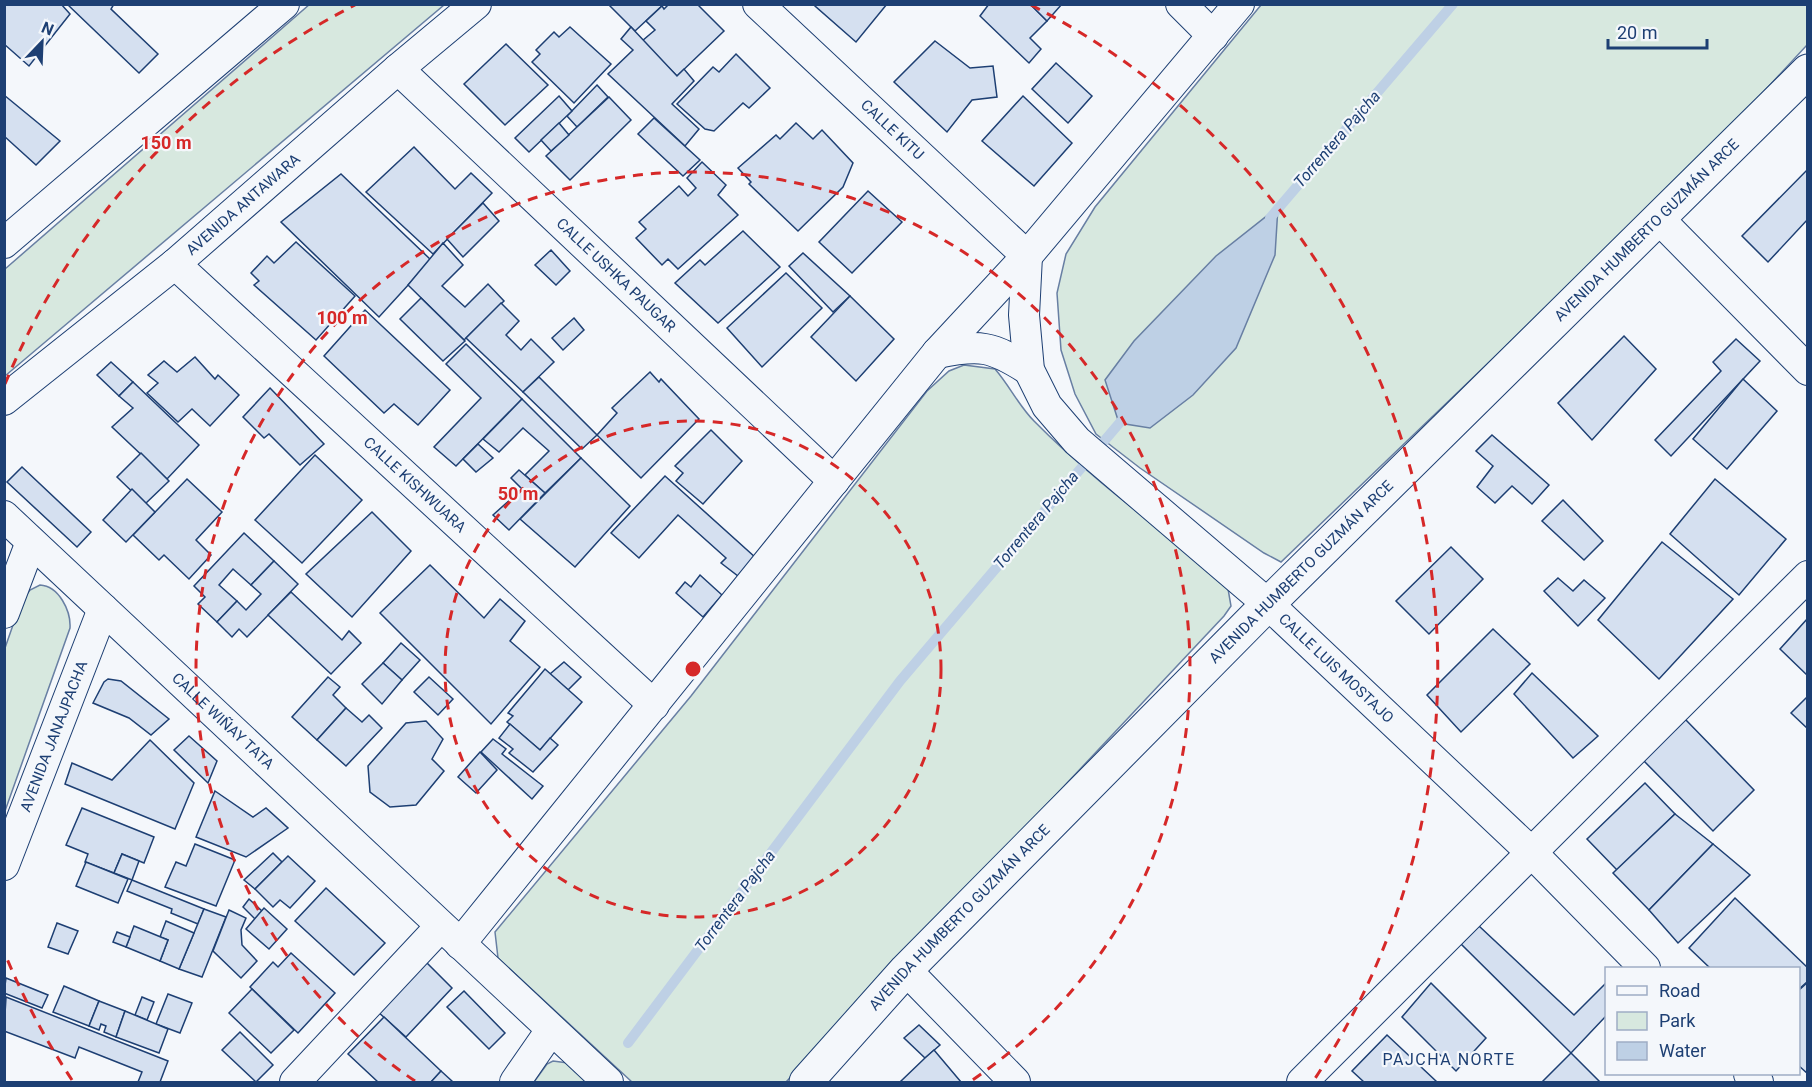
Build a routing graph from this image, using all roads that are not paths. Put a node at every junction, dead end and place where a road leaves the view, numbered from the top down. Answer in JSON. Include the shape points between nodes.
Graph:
{"nodes":[{"id":1,"x":476,"y":4,"type":"edge"},
{"id":2,"x":758,"y":4,"type":"edge"},
{"id":3,"x":1180,"y":4,"type":"edge"},
{"id":4,"x":1239,"y":4,"type":"edge"},
{"id":5,"x":267,"y":9,"type":"edge"},
{"id":6,"x":1213,"y":36,"type":"junction"},
{"id":7,"x":398,"y":69,"type":"junction"},
{"id":8,"x":1808,"y":71,"type":"edge"},
{"id":9,"x":1659,"y":219,"type":"junction"},
{"id":10,"x":4,"y":243,"type":"edge"},
{"id":11,"x":1027,"y":256,"type":"junction"},
{"id":12,"x":175,"y":264,"type":"junction"},
{"id":13,"x":937,"y":353,"type":"junction"},
{"id":14,"x":1029,"y":370,"type":"junction"},
{"id":15,"x":1808,"y":370,"type":"edge"},
{"id":16,"x":4,"y":400,"type":"edge"},
{"id":17,"x":834,"y":481,"type":"junction"},
{"id":18,"x":4,"y":516,"type":"edge"},
{"id":19,"x":31,"y":542,"type":"junction"},
{"id":20,"x":1808,"y":576,"type":"edge"},
{"id":21,"x":1268,"y":604,"type":"junction"},
{"id":22,"x":103,"y":609,"type":"junction"},
{"id":23,"x":4,"y":612,"type":"edge"},
{"id":24,"x":654,"y":705,"type":"junction"},
{"id":25,"x":1531,"y":852,"type":"junction"},
{"id":26,"x":4,"y":865,"type":"edge"},
{"id":27,"x":450,"y":935,"type":"junction"},
{"id":28,"x":1644,"y":967,"type":"edge"},
{"id":29,"x":906,"y":970,"type":"junction"},
{"id":30,"x":551,"y":1030,"type":"junction"},
{"id":31,"x":295,"y":1083,"type":"edge"},
{"id":32,"x":515,"y":1083,"type":"edge"},
{"id":33,"x":608,"y":1083,"type":"edge"},
{"id":34,"x":806,"y":1083,"type":"edge"},
{"id":35,"x":1016,"y":1083,"type":"edge"},
{"id":36,"x":1302,"y":1083,"type":"edge"}],
"edges":[{"from":1,"to":7,"type":"street","name":"AVENIDA ANTAWARA"},
{"from":2,"to":11,"type":"street","name":"CALLE KITU"},
{"from":3,"to":6,"type":"street"},
{"from":4,"to":6,"type":"street"},
{"from":5,"to":10,"type":"street"},
{"from":6,"to":11,"type":"street"},
{"from":7,"to":12,"type":"street","name":"AVENIDA ANTAWARA"},
{"from":7,"to":17,"type":"street","name":"CALLE USHKA PAUGAR"},
{"from":8,"to":9,"type":"main road","name":"AVENIDA HUMBERTO GUZMÁN ARCE"},
{"from":9,"to":15,"type":"street"},
{"from":9,"to":21,"type":"main road","name":"AVENIDA HUMBERTO GUZMÁN ARCE"},
{"from":11,"to":13,"type":"street"},
{"from":11,"to":14,"type":"street","name":"CALLE LUIS MOSTAJO","via":[[1024,315]]},
{"from":12,"to":16,"type":"street","name":"AVENIDA ANTAWARA"},
{"from":12,"to":24,"type":"street","name":"CALLE KISHWUARA"},
{"from":13,"to":14,"type":"street","via":[[969,346],[1001,352]]},
{"from":13,"to":17,"type":"street"},
{"from":14,"to":21,"type":"street","name":"CALLE LUIS MOSTAJO","via":[[1047,406],[1077,441]]},
{"from":17,"to":24,"type":"street"},
{"from":18,"to":19,"type":"street","name":"CALLE WIÑAY TATA"},
{"from":19,"to":22,"type":"street","name":"CALLE WIÑAY TATA"},
{"from":19,"to":23,"type":"street"},
{"from":20,"to":25,"type":"street"},
{"from":21,"to":25,"type":"street","name":"CALLE LUIS MOSTAJO"},
{"from":21,"to":29,"type":"main road","name":"AVENIDA HUMBERTO GUZMÁN ARCE"},
{"from":22,"to":26,"type":"street","name":"AVENIDA JANAJPACHA"},
{"from":22,"to":27,"type":"street","name":"CALLE WIÑAY TATA"},
{"from":24,"to":27,"type":"street"},
{"from":25,"to":28,"type":"street","name":"CALLE LUIS MOSTAJO"},
{"from":25,"to":36,"type":"street"},
{"from":27,"to":30,"type":"street","name":"CALLE WIÑAY TATA"},
{"from":27,"to":31,"type":"street"},
{"from":29,"to":34,"type":"main road","name":"AVENIDA HUMBERTO GUZMÁN ARCE"},
{"from":29,"to":35,"type":"street"},
{"from":30,"to":32,"type":"street"},
{"from":30,"to":33,"type":"street","name":"CALLE WIÑAY TATA"}]}
